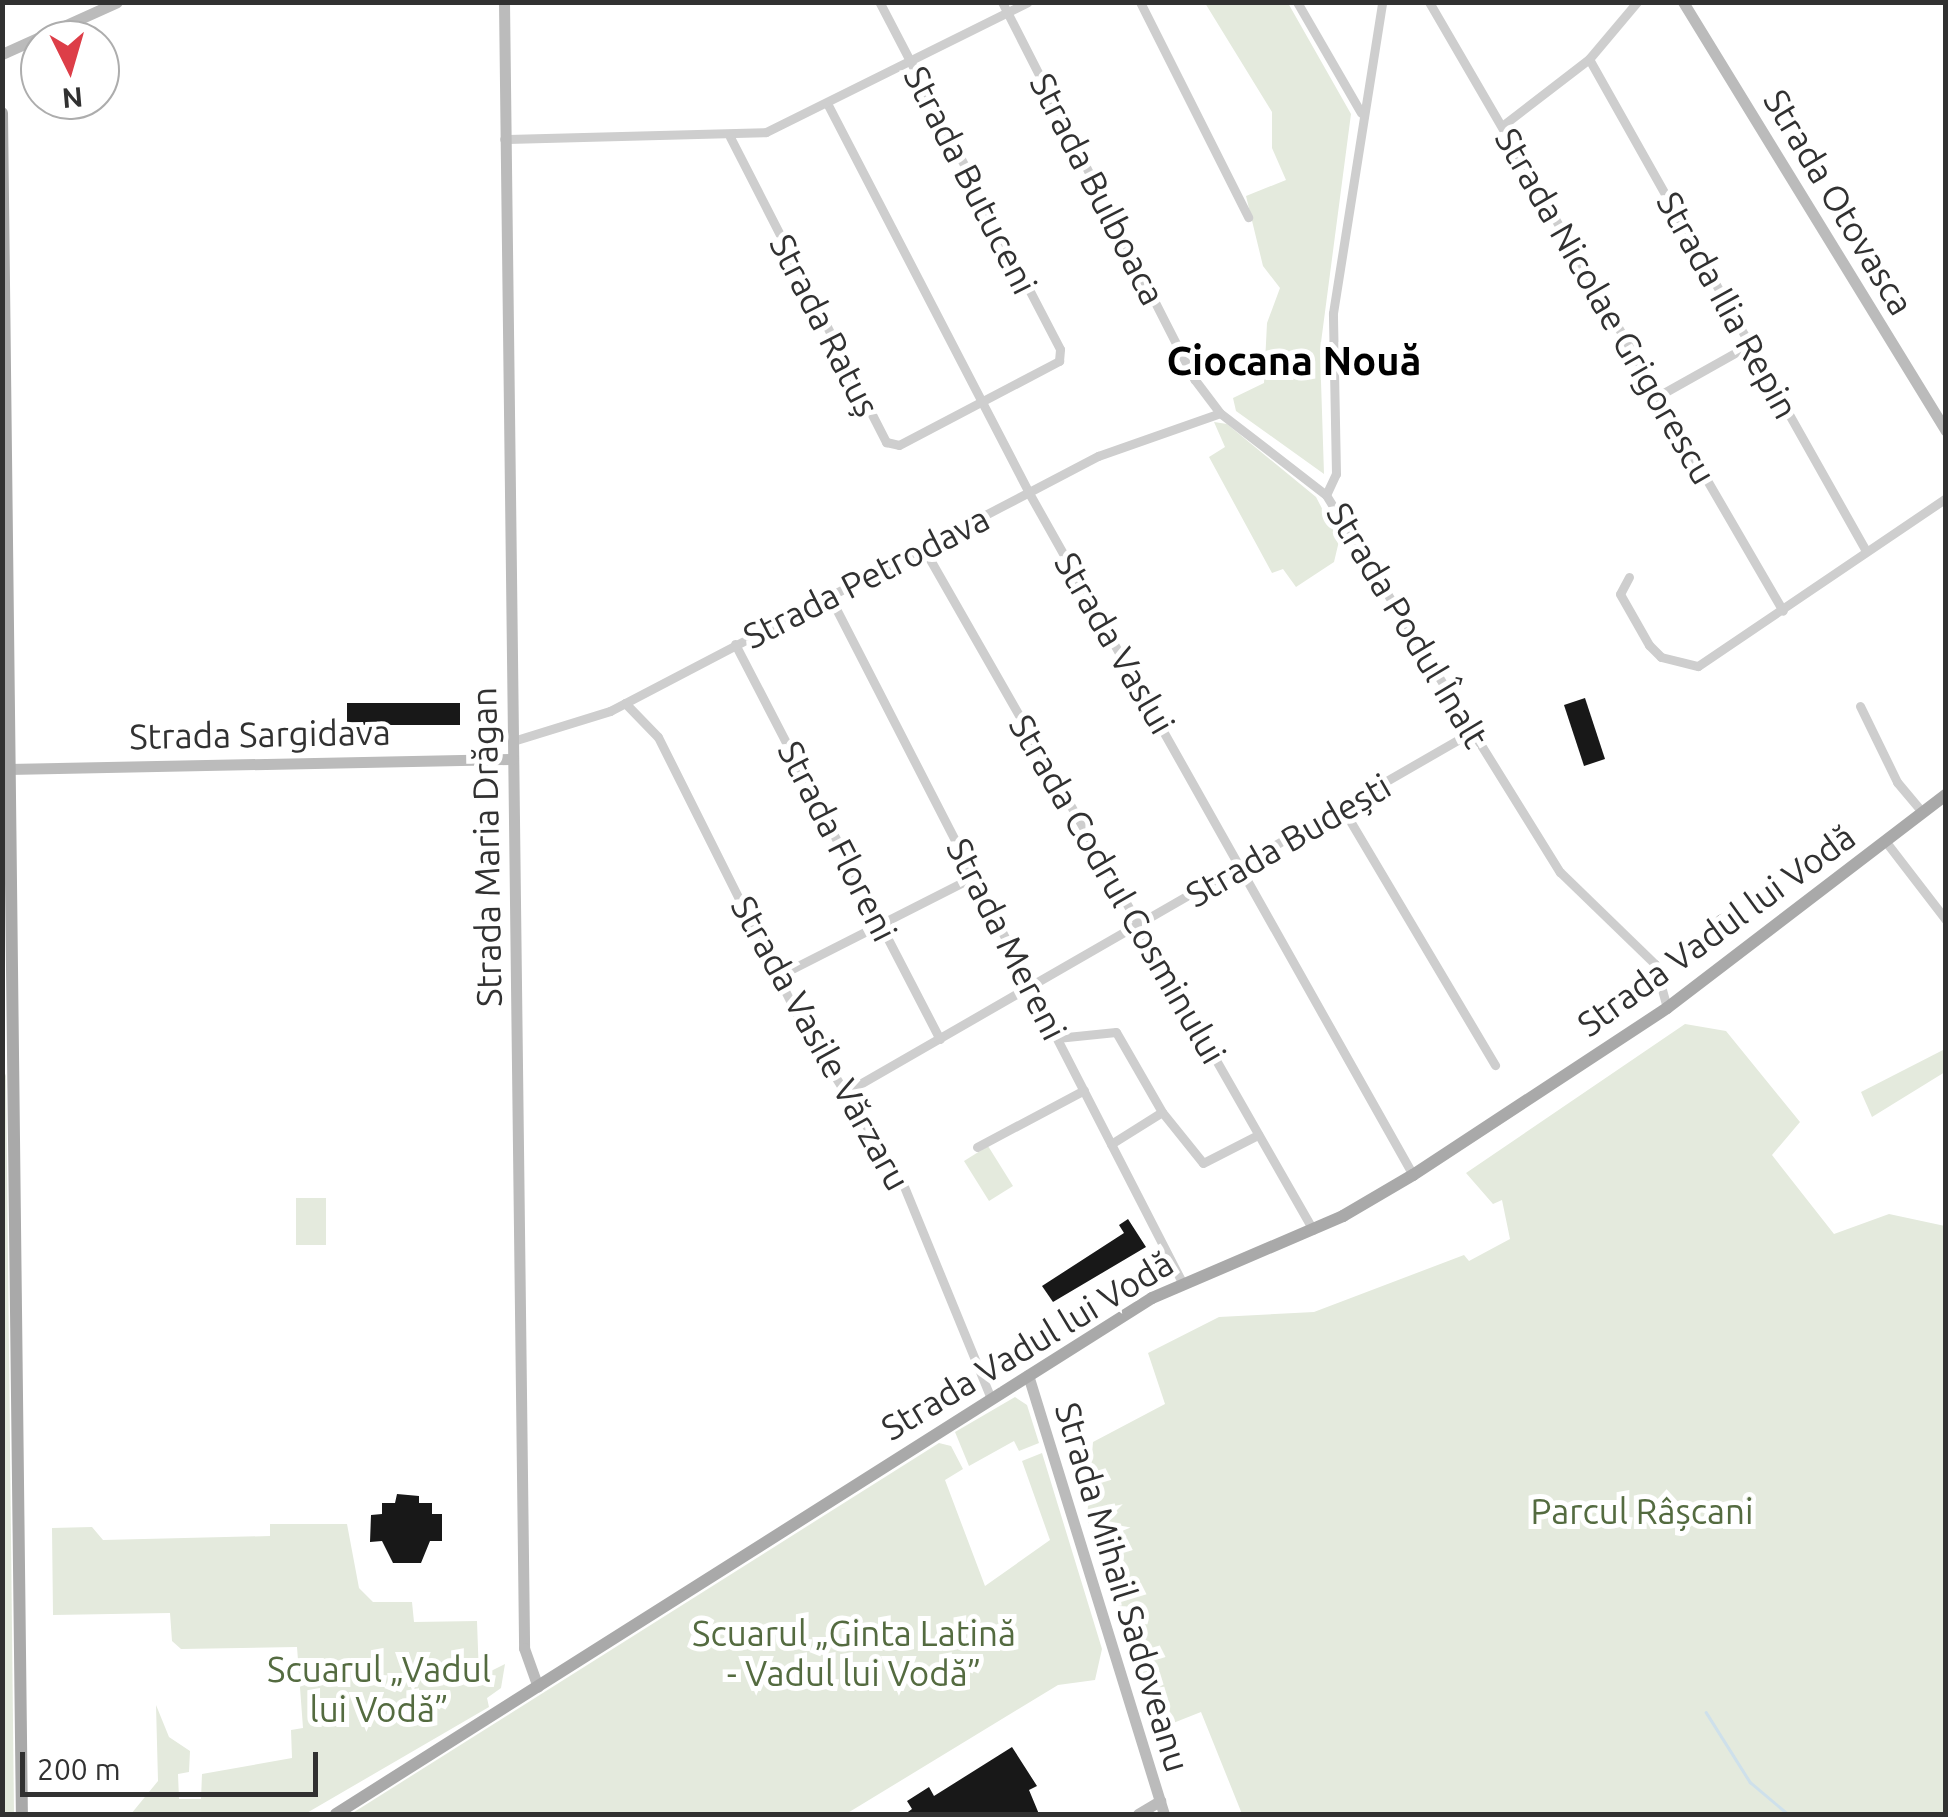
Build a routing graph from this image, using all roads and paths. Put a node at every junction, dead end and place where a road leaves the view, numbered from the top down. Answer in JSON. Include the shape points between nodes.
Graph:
{"nodes":[{"id":1,"x":117,"y":2,"type":"edge"},
{"id":2,"x":504,"y":2,"type":"edge"},
{"id":3,"x":879,"y":2,"type":"edge"},
{"id":4,"x":1002,"y":2,"type":"edge"},
{"id":5,"x":1028,"y":2,"type":"edge"},
{"id":6,"x":1140,"y":2,"type":"edge"},
{"id":7,"x":1297,"y":2,"type":"edge"},
{"id":8,"x":1382,"y":2,"type":"edge"},
{"id":9,"x":1429,"y":2,"type":"edge"},
{"id":10,"x":1637,"y":2,"type":"edge"},
{"id":11,"x":1683,"y":2,"type":"edge"},
{"id":12,"x":1008,"y":13,"type":"junction"},
{"id":13,"x":2,"y":54,"type":"edge"},
{"id":14,"x":1589,"y":59,"type":"junction"},
{"id":15,"x":911,"y":63,"type":"junction"},
{"id":16,"x":828,"y":105,"type":"junction"},
{"id":17,"x":2,"y":113,"type":"edge"},
{"id":18,"x":1361,"y":114,"type":"junction"},
{"id":19,"x":1502,"y":126,"type":"junction"},
{"id":20,"x":730,"y":137,"type":"junction"},
{"id":21,"x":504,"y":139,"type":"junction"},
{"id":22,"x":1248,"y":217,"type":"dead end"},
{"id":23,"x":1749,"y":345,"type":"junction"},
{"id":24,"x":1061,"y":358,"type":"joint"},
{"id":25,"x":1660,"y":395,"type":"junction"},
{"id":26,"x":979,"y":402,"type":"junction"},
{"id":27,"x":1220,"y":413,"type":"junction"},
{"id":28,"x":1946,"y":431,"type":"edge"},
{"id":29,"x":1029,"y":492,"type":"junction"},
{"id":30,"x":1326,"y":495,"type":"junction"},
{"id":31,"x":1946,"y":498,"type":"edge"},
{"id":32,"x":924,"y":548,"type":"junction"},
{"id":33,"x":1866,"y":551,"type":"junction"},
{"id":34,"x":1629,"y":578,"type":"dead end"},
{"id":35,"x":829,"y":595,"type":"junction"},
{"id":36,"x":1782,"y":611,"type":"junction"},
{"id":37,"x":736,"y":644,"type":"junction"},
{"id":38,"x":625,"y":703,"type":"junction"},
{"id":39,"x":1860,"y":706,"type":"dead end"},
{"id":40,"x":1468,"y":734,"type":"junction"},
{"id":41,"x":513,"y":741,"type":"junction"},
{"id":42,"x":513,"y":759,"type":"junction"},
{"id":43,"x":5,"y":769,"type":"edge"},
{"id":44,"x":1946,"y":795,"type":"edge"},
{"id":45,"x":1344,"y":809,"type":"junction"},
{"id":46,"x":1923,"y":812,"type":"junction"},
{"id":47,"x":1886,"y":842,"type":"junction"},
{"id":48,"x":1242,"y":868,"type":"junction"},
{"id":49,"x":975,"y":876,"type":"junction"},
{"id":50,"x":1946,"y":920,"type":"edge"},
{"id":51,"x":880,"y":922,"type":"junction"},
{"id":52,"x":1140,"y":926,"type":"junction"},
{"id":53,"x":778,"y":976,"type":"junction"},
{"id":54,"x":1032,"y":988,"type":"junction"},
{"id":55,"x":1667,"y":1008,"type":"junction"},
{"id":56,"x":1057,"y":1038,"type":"junction"},
{"id":57,"x":940,"y":1039,"type":"junction"},
{"id":58,"x":9,"y":1058,"type":"edge"},
{"id":59,"x":1495,"y":1065,"type":"dead end"},
{"id":60,"x":1084,"y":1090,"type":"junction"},
{"id":61,"x":846,"y":1092,"type":"junction"},
{"id":62,"x":1162,"y":1112,"type":"junction"},
{"id":63,"x":1258,"y":1134,"type":"junction"},
{"id":64,"x":1111,"y":1144,"type":"junction"},
{"id":65,"x":977,"y":1146,"type":"dead end"},
{"id":66,"x":1413,"y":1175,"type":"junction"},
{"id":67,"x":1313,"y":1230,"type":"junction"},
{"id":68,"x":1183,"y":1284,"type":"junction"},
{"id":69,"x":1028,"y":1375,"type":"junction"},
{"id":70,"x":991,"y":1399,"type":"junction"},
{"id":71,"x":538,"y":1687,"type":"junction"},
{"id":72,"x":1162,"y":1808,"type":"edge"},
{"id":73,"x":22,"y":1814,"type":"edge"},
{"id":74,"x":336,"y":1814,"type":"edge"},
{"id":75,"x":1138,"y":1814,"type":"edge"}],
"edges":[{"from":1,"to":13,"type":"main road"},
{"from":2,"to":21,"type":"main road","name":"Strada Maria Drăgan"},
{"from":3,"to":15,"type":"street","name":"Strada Butuceni"},
{"from":4,"to":12,"type":"street","name":"Strada Bulboaca"},
{"from":5,"to":12,"type":"street"},
{"from":6,"to":22,"type":"street"},
{"from":7,"to":18,"type":"street"},
{"from":8,"to":18,"type":"street","name":"Strada Podul Înalt"},
{"from":9,"to":19,"type":"street","name":"Strada Nicolae Grigorescu"},
{"from":10,"to":14,"type":"street"},
{"from":11,"to":28,"type":"main road","name":"Strada Otovasca"},
{"from":12,"to":15,"type":"street"},
{"from":12,"to":27,"type":"street","name":"Strada Bulboaca","via":[[1195,380]]},
{"from":14,"to":19,"type":"street"},
{"from":14,"to":23,"type":"street","name":"Strada Ilia Repin"},
{"from":15,"to":16,"type":"street"},
{"from":15,"to":24,"type":"street","name":"Strada Butuceni"},
{"from":16,"to":20,"type":"street","via":[[766,132]]},
{"from":16,"to":26,"type":"street","name":"Strada Vaslui"},
{"from":17,"to":43,"type":"main road"},
{"from":18,"to":30,"type":"street","name":"Strada Podul Înalt","via":[[1333,313],[1336,474]]},
{"from":19,"to":25,"type":"street","name":"Strada Nicolae Grigorescu"},
{"from":20,"to":21,"type":"street"},
{"from":20,"to":26,"type":"street","name":"Strada Ratuș","via":[[886,442],[899,446]]},
{"from":21,"to":41,"type":"main road","name":"Strada Maria Drăgan"},
{"from":23,"to":25,"type":"street"},
{"from":23,"to":33,"type":"street","name":"Strada Ilia Repin"},
{"from":24,"to":26,"type":"street","name":"Strada Ratuș"},
{"from":25,"to":36,"type":"street","name":"Strada Nicolae Grigorescu"},
{"from":26,"to":29,"type":"street","name":"Strada Vaslui"},
{"from":27,"to":29,"type":"street","name":"Strada Petrodava","via":[[1124,444]]},
{"from":27,"to":30,"type":"street","name":"Strada Bulboaca"},
{"from":29,"to":32,"type":"street","name":"Strada Petrodava"},
{"from":29,"to":48,"type":"street","name":"Strada Vaslui"},
{"from":30,"to":40,"type":"street","name":"Strada Podul Înalt"},
{"from":31,"to":33,"type":"street"},
{"from":32,"to":35,"type":"street","name":"Strada Petrodava"},
{"from":32,"to":52,"type":"street","name":"Strada Codrul Cosminului"},
{"from":33,"to":36,"type":"street"},
{"from":34,"to":36,"type":"street","via":[[1620,594],[1648,645],[1661,657],[1698,666]]},
{"from":35,"to":37,"type":"street","name":"Strada Petrodava"},
{"from":35,"to":49,"type":"street","name":"Strada Mereni"},
{"from":37,"to":38,"type":"street","name":"Strada Petrodava"},
{"from":37,"to":51,"type":"street","name":"Strada Floreni"},
{"from":38,"to":41,"type":"street","name":"Strada Petrodava"},
{"from":38,"to":53,"type":"street","name":"Strada Vasile Vărzaru","via":[[658,737]]},
{"from":39,"to":46,"type":"street","via":[[1896,782]]},
{"from":40,"to":45,"type":"street","name":"Strada Budești"},
{"from":40,"to":55,"type":"street","name":"Strada Podul Înalt","via":[[1567,882],[1649,955]]},
{"from":41,"to":42,"type":"main road","name":"Strada Maria Drăgan"},
{"from":42,"to":43,"type":"main road","name":"Strada Sargidava"},
{"from":42,"to":71,"type":"main road","name":"Strada Maria Drăgan","via":[[524,1648]]},
{"from":43,"to":58,"type":"main road"},
{"from":44,"to":46,"type":"main road","name":"Strada Vadul lui Vodă"},
{"from":45,"to":48,"type":"street","name":"Strada Budești"},
{"from":45,"to":59,"type":"street"},
{"from":46,"to":47,"type":"main road","name":"Strada Vadul lui Vodă"},
{"from":47,"to":50,"type":"street"},
{"from":47,"to":55,"type":"main road","name":"Strada Vadul lui Vodă"},
{"from":48,"to":52,"type":"street","name":"Strada Budești"},
{"from":48,"to":66,"type":"street","name":"Strada Vaslui"},
{"from":49,"to":51,"type":"street"},
{"from":49,"to":54,"type":"street","name":"Strada Mereni"},
{"from":51,"to":53,"type":"street"},
{"from":51,"to":57,"type":"street","name":"Strada Floreni"},
{"from":52,"to":54,"type":"street","name":"Strada Budești"},
{"from":52,"to":63,"type":"street","name":"Strada Codrul Cosminului"},
{"from":53,"to":61,"type":"street","name":"Strada Vasile Vărzaru"},
{"from":54,"to":56,"type":"street","name":"Strada Mereni"},
{"from":54,"to":57,"type":"street","name":"Strada Budești"},
{"from":55,"to":66,"type":"main road","name":"Strada Vadul lui Vodă"},
{"from":56,"to":60,"type":"street","name":"Strada Mereni"},
{"from":56,"to":62,"type":"street","via":[[1116,1032]]},
{"from":57,"to":61,"type":"street","name":"Strada Budești"},
{"from":58,"to":73,"type":"main road"},
{"from":60,"to":64,"type":"street","name":"Strada Mereni"},
{"from":60,"to":65,"type":"street"},
{"from":61,"to":70,"type":"street","name":"Strada Vasile Vărzaru","via":[[903,1184]]},
{"from":62,"to":63,"type":"street","via":[[1204,1163]]},
{"from":62,"to":64,"type":"street"},
{"from":63,"to":67,"type":"street","name":"Strada Codrul Cosminului"},
{"from":64,"to":68,"type":"street","name":"Strada Mereni"},
{"from":66,"to":67,"type":"main road","name":"Strada Vadul lui Vodă"},
{"from":67,"to":68,"type":"main road","name":"Strada Vadul lui Vodă"},
{"from":68,"to":69,"type":"main road","name":"Strada Vadul lui Vodă"},
{"from":69,"to":70,"type":"main road","name":"Strada Vadul lui Vodă"},
{"from":69,"to":72,"type":"main road","name":"Strada Mihail Sadoveanu"},
{"from":70,"to":71,"type":"main road","name":"Strada Vadul lui Vodă"},
{"from":71,"to":74,"type":"main road","name":"Strada Vadul lui Vodă"},
{"from":72,"to":75,"type":"main road"}]}
